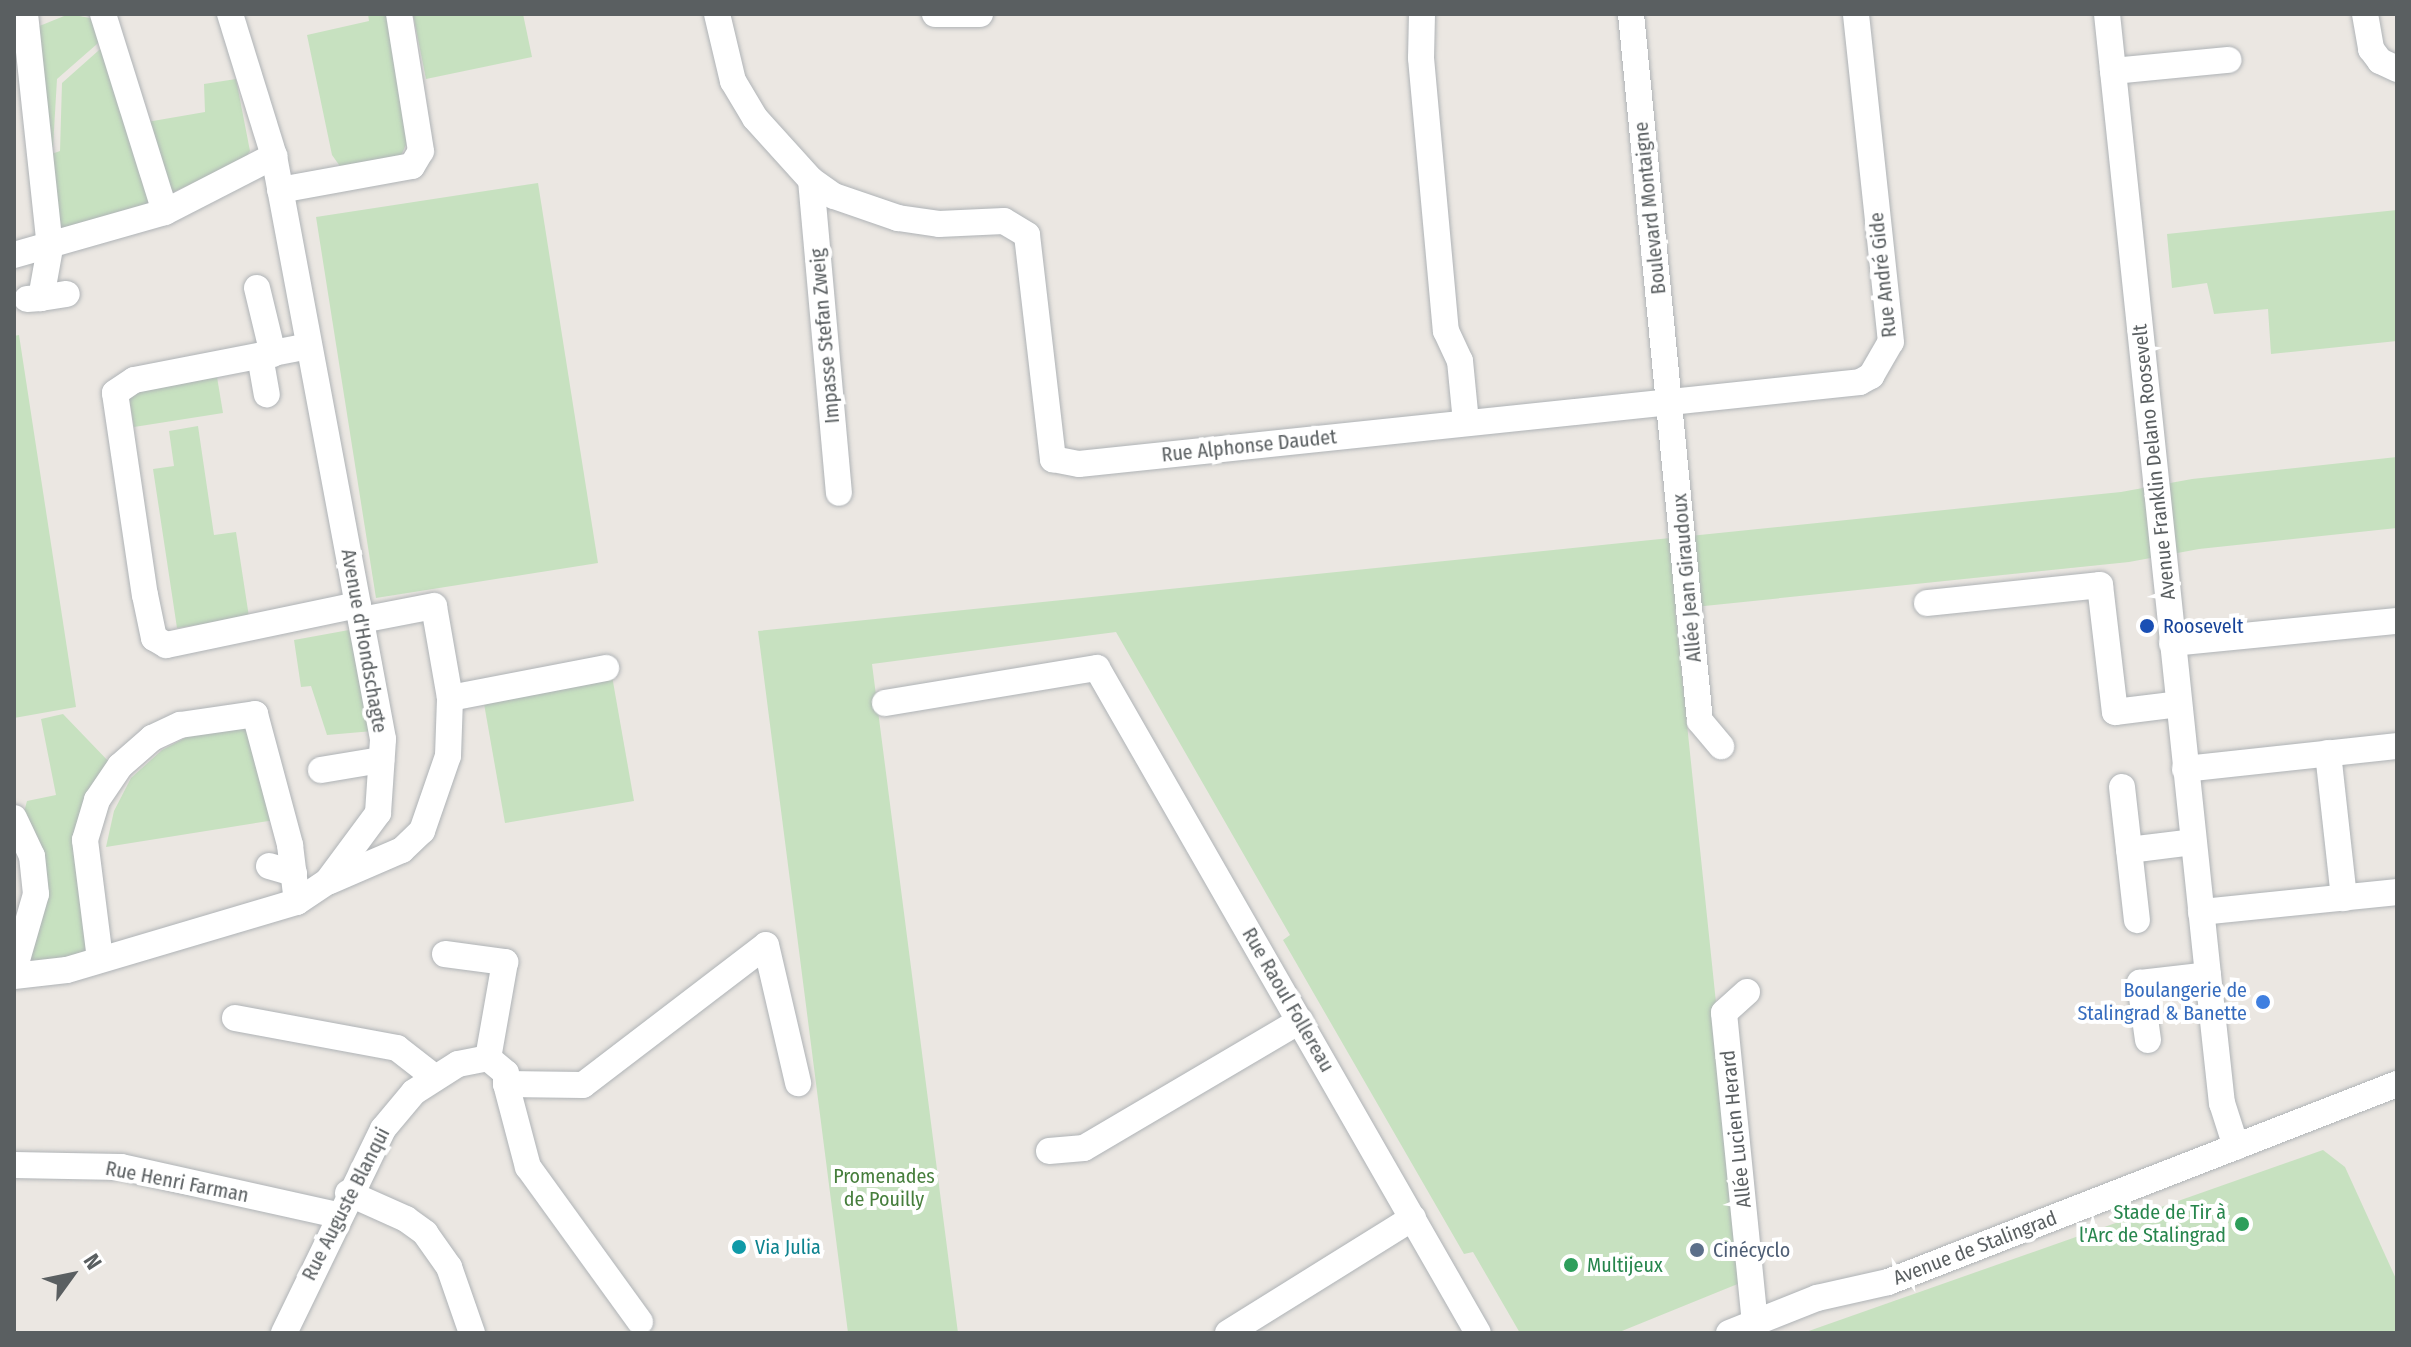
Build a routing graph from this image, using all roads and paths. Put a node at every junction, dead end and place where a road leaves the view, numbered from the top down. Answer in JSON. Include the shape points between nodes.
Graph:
{"nodes":[{"id":1,"x":25,"y":14,"type":"edge"},
{"id":2,"x":103,"y":14,"type":"edge"},
{"id":3,"x":230,"y":14,"type":"edge"},
{"id":4,"x":399,"y":14,"type":"edge"},
{"id":5,"x":935,"y":14,"type":"edge"},
{"id":6,"x":980,"y":14,"type":"edge"},
{"id":7,"x":1422,"y":14,"type":"edge"},
{"id":8,"x":1631,"y":14,"type":"edge"},
{"id":9,"x":1856,"y":14,"type":"edge"},
{"id":10,"x":2107,"y":14,"type":"edge"},
{"id":11,"x":2365,"y":14,"type":"edge"},
{"id":12,"x":722,"y":15,"type":"edge"},
{"id":13,"x":2228,"y":60,"type":"dead end"},
{"id":14,"x":2397,"y":69,"type":"edge"},
{"id":15,"x":2113,"y":71,"type":"junction"},
{"id":16,"x":274,"y":156,"type":"junction"},
{"id":17,"x":811,"y":180,"type":"junction"},
{"id":18,"x":280,"y":190,"type":"junction"},
{"id":19,"x":165,"y":212,"type":"junction"},
{"id":20,"x":50,"y":248,"type":"junction"},
{"id":21,"x":14,"y":255,"type":"edge"},
{"id":22,"x":257,"y":288,"type":"dead end"},
{"id":23,"x":67,"y":294,"type":"dead end"},
{"id":24,"x":309,"y":346,"type":"junction"},
{"id":25,"x":266,"y":355,"type":"junction"},
{"id":26,"x":267,"y":394,"type":"dead end"},
{"id":27,"x":1670,"y":402,"type":"junction"},
{"id":28,"x":1466,"y":422,"type":"junction"},
{"id":29,"x":839,"y":493,"type":"dead end"},
{"id":30,"x":1927,"y":603,"type":"dead end"},
{"id":31,"x":359,"y":613,"type":"junction"},
{"id":32,"x":2397,"y":621,"type":"edge"},
{"id":33,"x":2172,"y":643,"type":"junction"},
{"id":34,"x":606,"y":668,"type":"dead end"},
{"id":35,"x":450,"y":698,"type":"junction"},
{"id":36,"x":885,"y":703,"type":"dead end"},
{"id":37,"x":2179,"y":704,"type":"junction"},
{"id":38,"x":1721,"y":746,"type":"dead end"},
{"id":39,"x":2397,"y":746,"type":"edge"},
{"id":40,"x":2328,"y":753,"type":"junction"},
{"id":41,"x":381,"y":760,"type":"junction"},
{"id":42,"x":2185,"y":769,"type":"junction"},
{"id":43,"x":321,"y":770,"type":"dead end"},
{"id":44,"x":2122,"y":787,"type":"dead end"},
{"id":45,"x":14,"y":818,"type":"edge"},
{"id":46,"x":2193,"y":842,"type":"junction"},
{"id":47,"x":2129,"y":850,"type":"junction"},
{"id":48,"x":327,"y":882,"type":"junction"},
{"id":49,"x":2397,"y":892,"type":"edge"},
{"id":50,"x":2344,"y":898,"type":"junction"},
{"id":51,"x":297,"y":902,"type":"junction"},
{"id":52,"x":2201,"y":912,"type":"junction"},
{"id":53,"x":2137,"y":920,"type":"dead end"},
{"id":54,"x":445,"y":954,"type":"dead end"},
{"id":55,"x":100,"y":959,"type":"junction"},
{"id":56,"x":14,"y":970,"type":"edge"},
{"id":57,"x":2208,"y":975,"type":"junction"},
{"id":58,"x":14,"y":976,"type":"edge"},
{"id":59,"x":1747,"y":992,"type":"dead end"},
{"id":60,"x":235,"y":1018,"type":"dead end"},
{"id":61,"x":1300,"y":1021,"type":"junction"},
{"id":62,"x":2148,"y":1040,"type":"dead end"},
{"id":63,"x":500,"y":1072,"type":"junction"},
{"id":64,"x":433,"y":1076,"type":"junction"},
{"id":65,"x":798,"y":1083,"type":"dead end"},
{"id":66,"x":2397,"y":1084,"type":"edge"},
{"id":67,"x":2236,"y":1147,"type":"junction"},
{"id":68,"x":1049,"y":1151,"type":"dead end"},
{"id":69,"x":14,"y":1165,"type":"edge"},
{"id":70,"x":343,"y":1204,"type":"junction"},
{"id":71,"x":1413,"y":1218,"type":"junction"},
{"id":72,"x":640,"y":1322,"type":"dead end"},
{"id":73,"x":1755,"y":1323,"type":"junction"},
{"id":74,"x":284,"y":1333,"type":"edge"},
{"id":75,"x":472,"y":1333,"type":"edge"},
{"id":76,"x":1228,"y":1333,"type":"edge"},
{"id":77,"x":1478,"y":1333,"type":"edge"},
{"id":78,"x":1729,"y":1333,"type":"edge"}],
"edges":[{"from":1,"to":20,"type":"street"},
{"from":2,"to":19,"type":"street"},
{"from":3,"to":16,"type":"street","name":"Avenue d'Hondschagte"},
{"from":4,"to":18,"type":"street","via":[[421,151],[412,166]]},
{"from":5,"to":6,"type":"street"},
{"from":7,"to":28,"type":"street","via":[[1421,58],[1446,331],[1460,361]]},
{"from":8,"to":27,"type":"street","name":"Boulevard Montaigne"},
{"from":9,"to":27,"type":"street","name":"Rue André Gide","via":[[1891,342],[1886,359],[1860,382]]},
{"from":10,"to":15,"type":"street","name":"Avenue Franklin Delano Roosevelt"},
{"from":11,"to":14,"type":"street","via":[[2371,49],[2380,61]]},
{"from":12,"to":17,"type":"street","via":[[740,93],[783,153]]},
{"from":13,"to":15,"type":"street"},
{"from":15,"to":33,"type":"street","name":"Avenue Franklin Delano Roosevelt"},
{"from":16,"to":18,"type":"street","name":"Avenue d'Hondschagte"},
{"from":16,"to":19,"type":"street"},
{"from":17,"to":28,"type":"street","name":"Rue Alphonse Daudet","via":[[834,196],[898,218],[939,224],[1004,221],[1027,235],[1053,459],[1079,464]]},
{"from":17,"to":29,"type":"street","name":"Impasse Stefan Zweig"},
{"from":18,"to":24,"type":"street","name":"Avenue d'Hondschagte"},
{"from":19,"to":20,"type":"street"},
{"from":20,"to":21,"type":"street"},
{"from":20,"to":23,"type":"street","via":[[34,298]]},
{"from":22,"to":25,"type":"street"},
{"from":24,"to":25,"type":"street"},
{"from":24,"to":31,"type":"street","name":"Avenue d'Hondschagte"},
{"from":25,"to":26,"type":"street"},
{"from":25,"to":31,"type":"street","via":[[134,380],[115,393],[154,638],[166,645],[307,605]]},
{"from":27,"to":28,"type":"street","name":"Rue Alphonse Daudet"},
{"from":27,"to":38,"type":"street","name":"Allée Jean Giraudoux","via":[[1700,721]]},
{"from":30,"to":37,"type":"street","via":[[2100,585],[2115,712]]},
{"from":31,"to":35,"type":"street","via":[[434,606]]},
{"from":31,"to":41,"type":"street","name":"Avenue d'Hondschagte","via":[[383,739]]},
{"from":32,"to":33,"type":"street"},
{"from":33,"to":37,"type":"street","name":"Avenue Franklin Delano Roosevelt"},
{"from":34,"to":35,"type":"street"},
{"from":35,"to":48,"type":"street","via":[[448,756],[436,804],[422,831],[402,850]]},
{"from":36,"to":61,"type":"street","name":"Rue Raoul Follereau","via":[[1097,668]]},
{"from":37,"to":42,"type":"street","name":"Avenue Franklin Delano Roosevelt"},
{"from":39,"to":40,"type":"street"},
{"from":40,"to":42,"type":"street"},
{"from":40,"to":50,"type":"street"},
{"from":41,"to":43,"type":"street"},
{"from":41,"to":48,"type":"street","name":"Avenue d'Hondschagte","via":[[378,813]]},
{"from":42,"to":46,"type":"street","name":"Avenue Franklin Delano Roosevelt"},
{"from":44,"to":47,"type":"street"},
{"from":45,"to":56,"type":"street","via":[[35,877]]},
{"from":46,"to":47,"type":"street"},
{"from":46,"to":52,"type":"street","name":"Avenue Franklin Delano Roosevelt"},
{"from":47,"to":53,"type":"street"},
{"from":48,"to":51,"type":"street","name":"Avenue d'Hondschagte"},
{"from":49,"to":50,"type":"street"},
{"from":50,"to":52,"type":"street"},
{"from":51,"to":55,"type":"street","name":"Avenue d'Hondschagte"},
{"from":51,"to":55,"type":"street","via":[[281,869],[255,714],[180,725],[152,738],[120,766],[97,800],[85,840],[100,891]]},
{"from":52,"to":57,"type":"street","name":"Avenue Franklin Delano Roosevelt"},
{"from":54,"to":63,"type":"street","via":[[505,962]]},
{"from":55,"to":58,"type":"street","name":"Avenue d'Hondschagte"},
{"from":57,"to":62,"type":"street","via":[[2140,983]]},
{"from":57,"to":67,"type":"street","name":"Avenue Franklin Delano Roosevelt","via":[[2222,1103]]},
{"from":59,"to":73,"type":"street","name":"Allée Lucien Herard","via":[[1724,1013]]},
{"from":60,"to":64,"type":"street","via":[[397,1048]]},
{"from":61,"to":68,"type":"street","via":[[1084,1148]]},
{"from":61,"to":71,"type":"street","name":"Rue Raoul Follereau"},
{"from":63,"to":64,"type":"street","name":"Rue Auguste Blanqui","via":[[474,1058]]},
{"from":63,"to":65,"type":"street","name":"Rue Auguste Blanqui","via":[[583,1085],[766,945]]},
{"from":63,"to":72,"type":"street","via":[[528,1167]]},
{"from":64,"to":70,"type":"street","name":"Rue Auguste Blanqui","via":[[383,1129]]},
{"from":66,"to":67,"type":"street","name":"Avenue de Stalingrad"},
{"from":67,"to":73,"type":"street","name":"Avenue de Stalingrad","via":[[1888,1282],[1817,1298]]},
{"from":69,"to":70,"type":"street","name":"Rue Henri Farman","via":[[121,1167]]},
{"from":70,"to":74,"type":"street","name":"Rue Auguste Blanqui"},
{"from":70,"to":75,"type":"street","name":"Rue Henri Farman","via":[[406,1219],[425,1233],[449,1267]]},
{"from":71,"to":76,"type":"street"},
{"from":71,"to":77,"type":"street","name":"Rue Raoul Follereau"},
{"from":73,"to":78,"type":"street","name":"Avenue de Stalingrad"}]}
